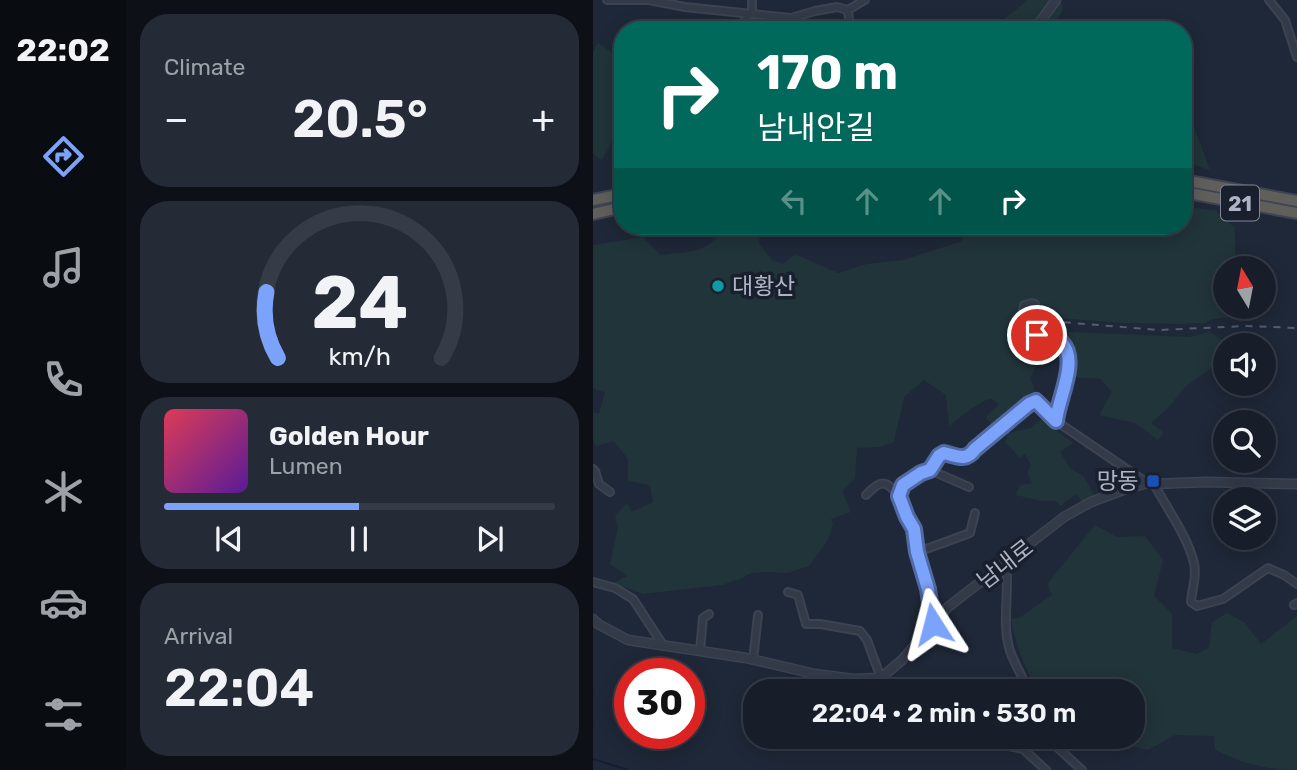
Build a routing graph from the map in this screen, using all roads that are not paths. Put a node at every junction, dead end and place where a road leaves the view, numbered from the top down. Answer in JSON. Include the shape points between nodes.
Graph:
{"nodes":[{"id":1,"x":607,"y":0,"type":"edge"},
{"id":2,"x":752,"y":0,"type":"edge"},
{"id":3,"x":865,"y":0,"type":"edge"},
{"id":4,"x":1056,"y":0,"type":"edge"},
{"id":5,"x":1269,"y":0,"type":"edge"},
{"id":6,"x":848,"y":10,"type":"junction"},
{"id":7,"x":750,"y":14,"type":"junction"},
{"id":8,"x":745,"y":21,"type":"edge"},
{"id":9,"x":849,"y":21,"type":"edge"},
{"id":10,"x":1041,"y":21,"type":"edge"},
{"id":11,"x":1297,"y":57,"type":"edge"},
{"id":12,"x":1192,"y":182,"type":"edge"},
{"id":13,"x":1192,"y":194,"type":"edge"},
{"id":14,"x":614,"y":196,"type":"edge"},
{"id":15,"x":593,"y":200,"type":"edge"},
{"id":16,"x":1297,"y":201,"type":"edge"},
{"id":17,"x":614,"y":209,"type":"edge"},
{"id":18,"x":593,"y":214,"type":"edge"},
{"id":19,"x":1297,"y":214,"type":"edge"},
{"id":20,"x":1035,"y":304,"type":"dead end"},
{"id":21,"x":1056,"y":421,"type":"junction"},
{"id":22,"x":593,"y":469,"type":"edge"},
{"id":23,"x":930,"y":470,"type":"junction"},
{"id":24,"x":1150,"y":484,"type":"junction"},
{"id":25,"x":1297,"y":484,"type":"edge"},
{"id":26,"x":969,"y":487,"type":"dead end"},
{"id":27,"x":610,"y":492,"type":"dead end"},
{"id":28,"x":866,"y":495,"type":"dead end"},
{"id":29,"x":899,"y":496,"type":"junction"},
{"id":30,"x":975,"y":513,"type":"dead end"},
{"id":31,"x":917,"y":552,"type":"junction"},
{"id":32,"x":1006,"y":563,"type":"junction"},
{"id":33,"x":593,"y":582,"type":"edge"},
{"id":34,"x":1297,"y":584,"type":"edge"},
{"id":35,"x":788,"y":593,"type":"dead end"},
{"id":36,"x":710,"y":614,"type":"dead end"},
{"id":37,"x":758,"y":615,"type":"dead end"},
{"id":38,"x":593,"y":620,"type":"edge"},
{"id":39,"x":933,"y":624,"type":"junction"},
{"id":40,"x":663,"y":645,"type":"junction"},
{"id":41,"x":700,"y":651,"type":"junction"},
{"id":42,"x":753,"y":660,"type":"junction"},
{"id":43,"x":881,"y":678,"type":"junction"},
{"id":44,"x":1023,"y":679,"type":"edge"},
{"id":45,"x":1023,"y":749,"type":"edge"},
{"id":46,"x":1059,"y":749,"type":"edge"},
{"id":47,"x":1046,"y":770,"type":"edge"},
{"id":48,"x":1082,"y":770,"type":"edge"}],
"edges":[{"from":1,"to":7,"type":"street","via":[[649,0]]},
{"from":2,"to":7,"type":"street"},
{"from":3,"to":6,"type":"street"},
{"from":4,"to":10,"type":"street"},
{"from":5,"to":11,"type":"street","via":[[1285,20]]},
{"from":6,"to":7,"type":"street","via":[[815,11],[791,18]]},
{"from":6,"to":9,"type":"street"},
{"from":7,"to":8,"type":"street"},
{"from":12,"to":16,"type":"highway","number":"21"},
{"from":13,"to":19,"type":"highway","number":"21"},
{"from":14,"to":15,"type":"highway"},
{"from":17,"to":18,"type":"highway"},
{"from":20,"to":21,"type":"street","via":[[1024,305],[1021,314],[1027,336],[1048,333],[1068,352]]},
{"from":21,"to":23,"type":"street","via":[[1036,401],[970,456],[944,453]]},
{"from":21,"to":24,"type":"street"},
{"from":22,"to":27,"type":"street","via":[[599,484]]},
{"from":23,"to":26,"type":"street"},
{"from":23,"to":29,"type":"street","via":[[903,485]]},
{"from":24,"to":25,"type":"street","name":"남내로"},
{"from":24,"to":32,"type":"street","name":"남내로","via":[[1091,502],[1064,517]]},
{"from":24,"to":34,"type":"street","via":[[1183,536],[1194,565],[1191,602],[1197,606],[1223,600],[1268,568]]},
{"from":28,"to":29,"type":"street","via":[[873,486],[885,483]]},
{"from":29,"to":31,"type":"street","via":[[914,529]]},
{"from":30,"to":31,"type":"street","via":[[970,533]]},
{"from":31,"to":39,"type":"street"},
{"from":32,"to":39,"type":"street","name":"남내로"},
{"from":32,"to":44,"type":"street","via":[[1010,650]]},
{"from":33,"to":40,"type":"street","via":[[633,599]]},
{"from":35,"to":43,"type":"street","via":[[798,595],[806,624],[860,631]]},
{"from":36,"to":41,"type":"street","via":[[703,618]]},
{"from":37,"to":42,"type":"street"},
{"from":38,"to":40,"type":"street","via":[[628,640]]},
{"from":39,"to":43,"type":"street","name":"남내로"},
{"from":40,"to":41,"type":"street"},
{"from":41,"to":42,"type":"street"},
{"from":42,"to":43,"type":"street","via":[[853,680]]},
{"from":45,"to":47,"type":"street"},
{"from":46,"to":48,"type":"street"}]}
